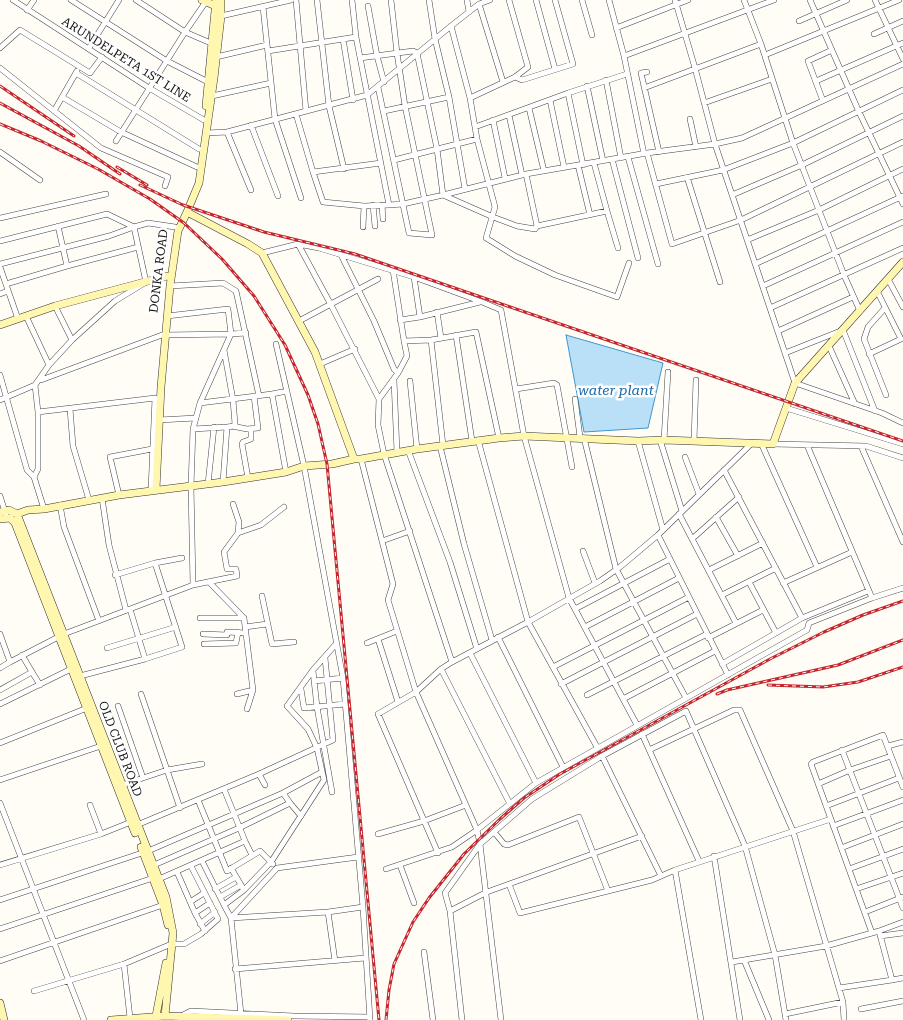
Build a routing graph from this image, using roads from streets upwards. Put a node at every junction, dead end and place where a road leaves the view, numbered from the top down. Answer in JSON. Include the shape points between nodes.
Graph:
{"nodes":[{"id":1,"x":13,"y":0,"type":"edge"},
{"id":2,"x":34,"y":0,"type":"edge"},
{"id":3,"x":71,"y":0,"type":"edge"},
{"id":4,"x":119,"y":0,"type":"edge"},
{"id":5,"x":136,"y":0,"type":"edge"},
{"id":6,"x":291,"y":0,"type":"edge"},
{"id":7,"x":296,"y":0,"type":"edge"},
{"id":8,"x":317,"y":0,"type":"edge"},
{"id":9,"x":352,"y":0,"type":"edge"},
{"id":10,"x":392,"y":0,"type":"edge"},
{"id":11,"x":429,"y":0,"type":"edge"},
{"id":12,"x":467,"y":0,"type":"edge"},
{"id":13,"x":490,"y":0,"type":"edge"},
{"id":14,"x":509,"y":0,"type":"edge"},
{"id":15,"x":536,"y":0,"type":"edge"},
{"id":16,"x":555,"y":0,"type":"edge"},
{"id":17,"x":582,"y":0,"type":"edge"},
{"id":18,"x":609,"y":0,"type":"edge"},
{"id":19,"x":688,"y":0,"type":"edge"},
{"id":20,"x":744,"y":0,"type":"edge"},
{"id":21,"x":774,"y":0,"type":"edge"},
{"id":22,"x":810,"y":0,"type":"edge"},
{"id":23,"x":847,"y":0,"type":"edge"},
{"id":24,"x":875,"y":0,"type":"edge"},
{"id":25,"x":899,"y":0,"type":"edge"},
{"id":26,"x":205,"y":1,"type":"edge"},
{"id":27,"x":676,"y":2,"type":"edge"},
{"id":28,"x":218,"y":4,"type":"edge"},
{"id":29,"x":479,"y":4,"type":"junction"},
{"id":30,"x":368,"y":6,"type":"dead end"},
{"id":31,"x":264,"y":7,"type":"junction"},
{"id":32,"x":879,"y":8,"type":"junction"},
{"id":33,"x":27,"y":10,"type":"junction"},
{"id":34,"x":749,"y":10,"type":"junction"},
{"id":35,"x":469,"y":12,"type":"junction"},
{"id":36,"x":816,"y":13,"type":"junction"},
{"id":37,"x":799,"y":21,"type":"dead end"},
{"id":38,"x":903,"y":21,"type":"edge"},
{"id":39,"x":105,"y":22,"type":"junction"},
{"id":40,"x":451,"y":26,"type":"junction"},
{"id":41,"x":616,"y":28,"type":"junction"},
{"id":42,"x":888,"y":28,"type":"junction"},
{"id":43,"x":185,"y":32,"type":"junction"},
{"id":44,"x":824,"y":32,"type":"junction"},
{"id":45,"x":686,"y":34,"type":"junction"},
{"id":46,"x":874,"y":34,"type":"dead end"},
{"id":47,"x":592,"y":35,"type":"dead end"},
{"id":48,"x":356,"y":36,"type":"junction"},
{"id":49,"x":343,"y":39,"type":"junction"},
{"id":50,"x":435,"y":39,"type":"junction"},
{"id":51,"x":323,"y":43,"type":"junction"},
{"id":52,"x":903,"y":43,"type":"edge"},
{"id":53,"x":213,"y":44,"type":"junction"},
{"id":54,"x":761,"y":44,"type":"junction"},
{"id":55,"x":896,"y":46,"type":"junction"},
{"id":56,"x":301,"y":47,"type":"junction"},
{"id":57,"x":0,"y":48,"type":"edge"},
{"id":58,"x":89,"y":48,"type":"junction"},
{"id":59,"x":268,"y":48,"type":"junction"},
{"id":60,"x":832,"y":50,"type":"junction"},
{"id":61,"x":397,"y":53,"type":"junction"},
{"id":62,"x":417,"y":53,"type":"junction"},
{"id":63,"x":765,"y":55,"type":"junction"},
{"id":64,"x":377,"y":56,"type":"junction"},
{"id":65,"x":624,"y":56,"type":"junction"},
{"id":66,"x":102,"y":57,"type":"junction"},
{"id":67,"x":216,"y":57,"type":"junction"},
{"id":68,"x":360,"y":58,"type":"junction"},
{"id":69,"x":903,"y":59,"type":"edge"},
{"id":70,"x":167,"y":61,"type":"junction"},
{"id":71,"x":903,"y":64,"type":"edge"},
{"id":72,"x":79,"y":66,"type":"junction"},
{"id":73,"x":0,"y":68,"type":"edge"},
{"id":74,"x":399,"y":68,"type":"junction"},
{"id":75,"x":695,"y":68,"type":"junction"},
{"id":76,"x":555,"y":69,"type":"junction"},
{"id":77,"x":841,"y":70,"type":"junction"},
{"id":78,"x":647,"y":72,"type":"dead end"},
{"id":79,"x":76,"y":73,"type":"junction"},
{"id":80,"x":627,"y":74,"type":"junction"},
{"id":81,"x":515,"y":77,"type":"junction"},
{"id":82,"x":772,"y":79,"type":"junction"},
{"id":83,"x":606,"y":80,"type":"junction"},
{"id":84,"x":816,"y":81,"type":"junction"},
{"id":85,"x":208,"y":82,"type":"junction"},
{"id":86,"x":384,"y":82,"type":"junction"},
{"id":87,"x":504,"y":82,"type":"junction"},
{"id":88,"x":272,"y":83,"type":"junction"},
{"id":89,"x":587,"y":86,"type":"junction"},
{"id":90,"x":378,"y":87,"type":"junction"},
{"id":91,"x":149,"y":88,"type":"junction"},
{"id":92,"x":644,"y":88,"type":"junction"},
{"id":93,"x":849,"y":89,"type":"junction"},
{"id":94,"x":903,"y":90,"type":"edge"},
{"id":95,"x":568,"y":93,"type":"junction"},
{"id":96,"x":212,"y":96,"type":"junction"},
{"id":97,"x":367,"y":96,"type":"junction"},
{"id":98,"x":62,"y":97,"type":"junction"},
{"id":99,"x":449,"y":97,"type":"junction"},
{"id":100,"x":470,"y":98,"type":"junction"},
{"id":101,"x":353,"y":100,"type":"junction"},
{"id":102,"x":550,"y":100,"type":"junction"},
{"id":103,"x":823,"y":101,"type":"junction"},
{"id":104,"x":427,"y":102,"type":"junction"},
{"id":105,"x":704,"y":103,"type":"junction"},
{"id":106,"x":330,"y":106,"type":"junction"},
{"id":107,"x":405,"y":106,"type":"junction"},
{"id":108,"x":529,"y":108,"type":"junction"},
{"id":109,"x":54,"y":111,"type":"junction"},
{"id":110,"x":134,"y":111,"type":"junction"},
{"id":111,"x":306,"y":111,"type":"junction"},
{"id":112,"x":384,"y":111,"type":"junction"},
{"id":113,"x":859,"y":112,"type":"junction"},
{"id":114,"x":296,"y":114,"type":"junction"},
{"id":115,"x":509,"y":115,"type":"junction"},
{"id":116,"x":903,"y":116,"type":"edge"},
{"id":117,"x":275,"y":118,"type":"junction"},
{"id":118,"x":690,"y":119,"type":"dead end"},
{"id":119,"x":784,"y":119,"type":"junction"},
{"id":120,"x":204,"y":120,"type":"junction"},
{"id":121,"x":493,"y":120,"type":"junction"},
{"id":122,"x":251,"y":125,"type":"junction"},
{"id":123,"x":474,"y":127,"type":"junction"},
{"id":124,"x":121,"y":132,"type":"junction"},
{"id":125,"x":227,"y":132,"type":"junction"},
{"id":126,"x":207,"y":133,"type":"junction"},
{"id":127,"x":870,"y":133,"type":"junction"},
{"id":128,"x":477,"y":139,"type":"junction"},
{"id":129,"x":116,"y":141,"type":"dead end"},
{"id":130,"x":903,"y":142,"type":"edge"},
{"id":131,"x":793,"y":143,"type":"junction"},
{"id":132,"x":715,"y":144,"type":"junction"},
{"id":133,"x":456,"y":145,"type":"junction"},
{"id":134,"x":696,"y":147,"type":"junction"},
{"id":135,"x":437,"y":149,"type":"junction"},
{"id":136,"x":199,"y":150,"type":"junction"},
{"id":137,"x":0,"y":152,"type":"edge"},
{"id":138,"x":659,"y":152,"type":"junction"},
{"id":139,"x":880,"y":153,"type":"junction"},
{"id":140,"x":646,"y":154,"type":"junction"},
{"id":141,"x":414,"y":155,"type":"junction"},
{"id":142,"x":625,"y":157,"type":"junction"},
{"id":143,"x":612,"y":159,"type":"junction"},
{"id":144,"x":394,"y":160,"type":"junction"},
{"id":145,"x":603,"y":161,"type":"junction"},
{"id":146,"x":381,"y":163,"type":"junction"},
{"id":147,"x":594,"y":163,"type":"junction"},
{"id":148,"x":580,"y":165,"type":"junction"},
{"id":149,"x":802,"y":165,"type":"junction"},
{"id":150,"x":196,"y":167,"type":"junction"},
{"id":151,"x":564,"y":167,"type":"junction"},
{"id":152,"x":344,"y":169,"type":"junction"},
{"id":153,"x":903,"y":169,"type":"edge"},
{"id":154,"x":723,"y":170,"type":"junction"},
{"id":155,"x":544,"y":171,"type":"junction"},
{"id":156,"x":313,"y":172,"type":"junction"},
{"id":157,"x":524,"y":174,"type":"junction"},
{"id":158,"x":890,"y":175,"type":"junction"},
{"id":159,"x":687,"y":177,"type":"junction"},
{"id":160,"x":505,"y":178,"type":"junction"},
{"id":161,"x":40,"y":180,"type":"dead end"},
{"id":162,"x":488,"y":184,"type":"junction"},
{"id":163,"x":656,"y":184,"type":"junction"},
{"id":164,"x":165,"y":186,"type":"dead end"},
{"id":165,"x":810,"y":188,"type":"junction"},
{"id":166,"x":465,"y":189,"type":"junction"},
{"id":167,"x":251,"y":190,"type":"dead end"},
{"id":168,"x":106,"y":194,"type":"dead end"},
{"id":169,"x":443,"y":195,"type":"junction"},
{"id":170,"x":732,"y":195,"type":"junction"},
{"id":171,"x":278,"y":196,"type":"dead end"},
{"id":172,"x":901,"y":197,"type":"edge"},
{"id":173,"x":301,"y":198,"type":"dead end"},
{"id":174,"x":424,"y":200,"type":"junction"},
{"id":175,"x":382,"y":204,"type":"junction"},
{"id":176,"x":403,"y":204,"type":"junction"},
{"id":177,"x":903,"y":204,"type":"edge"},
{"id":178,"x":373,"y":205,"type":"junction"},
{"id":179,"x":389,"y":205,"type":"junction"},
{"id":180,"x":364,"y":206,"type":"junction"},
{"id":181,"x":819,"y":210,"type":"junction"},
{"id":182,"x":607,"y":211,"type":"junction"},
{"id":183,"x":188,"y":212,"type":"junction"},
{"id":184,"x":590,"y":215,"type":"junction"},
{"id":185,"x":493,"y":217,"type":"junction"},
{"id":186,"x":0,"y":218,"type":"edge"},
{"id":187,"x":383,"y":220,"type":"dead end"},
{"id":188,"x":741,"y":220,"type":"junction"},
{"id":189,"x":903,"y":222,"type":"edge"},
{"id":190,"x":58,"y":226,"type":"junction"},
{"id":191,"x":375,"y":226,"type":"dead end"},
{"id":192,"x":537,"y":226,"type":"junction"},
{"id":193,"x":134,"y":227,"type":"junction"},
{"id":194,"x":176,"y":227,"type":"junction"},
{"id":195,"x":364,"y":227,"type":"dead end"},
{"id":196,"x":827,"y":232,"type":"junction"},
{"id":197,"x":704,"y":233,"type":"junction"},
{"id":198,"x":748,"y":240,"type":"junction"},
{"id":199,"x":0,"y":241,"type":"edge"},
{"id":200,"x":298,"y":244,"type":"junction"},
{"id":201,"x":138,"y":247,"type":"junction"},
{"id":202,"x":63,"y":248,"type":"junction"},
{"id":203,"x":618,"y":248,"type":"dead end"},
{"id":204,"x":903,"y":248,"type":"edge"},
{"id":205,"x":262,"y":253,"type":"junction"},
{"id":206,"x":340,"y":253,"type":"junction"},
{"id":207,"x":835,"y":254,"type":"junction"},
{"id":208,"x":638,"y":258,"type":"dead end"},
{"id":209,"x":903,"y":262,"type":"edge"},
{"id":210,"x":628,"y":263,"type":"dead end"},
{"id":211,"x":658,"y":264,"type":"dead end"},
{"id":212,"x":755,"y":264,"type":"junction"},
{"id":213,"x":0,"y":266,"type":"edge"},
{"id":214,"x":67,"y":266,"type":"junction"},
{"id":215,"x":393,"y":270,"type":"junction"},
{"id":216,"x":844,"y":275,"type":"junction"},
{"id":217,"x":167,"y":276,"type":"junction"},
{"id":218,"x":414,"y":277,"type":"junction"},
{"id":219,"x":378,"y":279,"type":"dead end"},
{"id":220,"x":888,"y":279,"type":"junction"},
{"id":221,"x":146,"y":282,"type":"junction"},
{"id":222,"x":720,"y":282,"type":"dead end"},
{"id":223,"x":6,"y":284,"type":"junction"},
{"id":224,"x":170,"y":286,"type":"junction"},
{"id":225,"x":763,"y":286,"type":"junction"},
{"id":226,"x":359,"y":288,"type":"junction"},
{"id":227,"x":8,"y":291,"type":"junction"},
{"id":228,"x":877,"y":291,"type":"junction"},
{"id":229,"x":0,"y":294,"type":"edge"},
{"id":230,"x":853,"y":297,"type":"junction"},
{"id":231,"x":482,"y":302,"type":"junction"},
{"id":232,"x":330,"y":303,"type":"junction"},
{"id":233,"x":55,"y":306,"type":"junction"},
{"id":234,"x":903,"y":306,"type":"edge"},
{"id":235,"x":770,"y":308,"type":"junction"},
{"id":236,"x":886,"y":308,"type":"junction"},
{"id":237,"x":860,"y":311,"type":"junction"},
{"id":238,"x":437,"y":312,"type":"junction"},
{"id":239,"x":26,"y":316,"type":"junction"},
{"id":240,"x":167,"y":316,"type":"junction"},
{"id":241,"x":420,"y":317,"type":"junction"},
{"id":242,"x":18,"y":319,"type":"junction"},
{"id":243,"x":400,"y":320,"type":"junction"},
{"id":244,"x":298,"y":321,"type":"junction"},
{"id":245,"x":0,"y":325,"type":"edge"},
{"id":246,"x":778,"y":330,"type":"junction"},
{"id":247,"x":843,"y":330,"type":"junction"},
{"id":248,"x":246,"y":333,"type":"junction"},
{"id":249,"x":231,"y":334,"type":"junction"},
{"id":250,"x":164,"y":335,"type":"junction"},
{"id":251,"x":456,"y":335,"type":"junction"},
{"id":252,"x":441,"y":338,"type":"junction"},
{"id":253,"x":72,"y":340,"type":"junction"},
{"id":254,"x":431,"y":340,"type":"junction"},
{"id":255,"x":404,"y":341,"type":"junction"},
{"id":256,"x":276,"y":344,"type":"dead end"},
{"id":257,"x":828,"y":346,"type":"junction"},
{"id":258,"x":354,"y":349,"type":"junction"},
{"id":259,"x":224,"y":350,"type":"junction"},
{"id":260,"x":785,"y":353,"type":"junction"},
{"id":261,"x":869,"y":354,"type":"junction"},
{"id":262,"x":320,"y":364,"type":"junction"},
{"id":263,"x":49,"y":365,"type":"junction"},
{"id":264,"x":668,"y":372,"type":"dead end"},
{"id":265,"x":398,"y":373,"type":"junction"},
{"id":266,"x":0,"y":375,"type":"edge"},
{"id":267,"x":394,"y":380,"type":"junction"},
{"id":268,"x":696,"y":380,"type":"dead end"},
{"id":269,"x":410,"y":381,"type":"dead end"},
{"id":270,"x":37,"y":383,"type":"junction"},
{"id":271,"x":795,"y":383,"type":"junction"},
{"id":272,"x":516,"y":389,"type":"junction"},
{"id":273,"x":287,"y":391,"type":"junction"},
{"id":274,"x":272,"y":394,"type":"junction"},
{"id":275,"x":886,"y":395,"type":"dead end"},
{"id":276,"x":257,"y":396,"type":"junction"},
{"id":277,"x":7,"y":397,"type":"junction"},
{"id":278,"x":155,"y":398,"type":"junction"},
{"id":279,"x":379,"y":399,"type":"junction"},
{"id":280,"x":575,"y":399,"type":"dead end"},
{"id":281,"x":0,"y":400,"type":"edge"},
{"id":282,"x":233,"y":400,"type":"junction"},
{"id":283,"x":200,"y":403,"type":"junction"},
{"id":284,"x":855,"y":404,"type":"junction"},
{"id":285,"x":70,"y":408,"type":"junction"},
{"id":286,"x":786,"y":408,"type":"junction"},
{"id":287,"x":875,"y":411,"type":"junction"},
{"id":288,"x":38,"y":412,"type":"junction"},
{"id":289,"x":196,"y":418,"type":"junction"},
{"id":290,"x":159,"y":420,"type":"junction"},
{"id":291,"x":903,"y":423,"type":"edge"},
{"id":292,"x":214,"y":427,"type":"junction"},
{"id":293,"x":230,"y":427,"type":"junction"},
{"id":294,"x":193,"y":429,"type":"junction"},
{"id":295,"x":251,"y":429,"type":"junction"},
{"id":296,"x":524,"y":436,"type":"junction"},
{"id":297,"x":567,"y":437,"type":"junction"},
{"id":298,"x":499,"y":438,"type":"junction"},
{"id":299,"x":582,"y":438,"type":"junction"},
{"id":300,"x":475,"y":440,"type":"junction"},
{"id":301,"x":662,"y":440,"type":"junction"},
{"id":302,"x":638,"y":441,"type":"junction"},
{"id":303,"x":694,"y":441,"type":"junction"},
{"id":304,"x":752,"y":443,"type":"junction"},
{"id":305,"x":761,"y":443,"type":"junction"},
{"id":306,"x":773,"y":444,"type":"junction"},
{"id":307,"x":903,"y":444,"type":"edge"},
{"id":308,"x":442,"y":445,"type":"junction"},
{"id":309,"x":807,"y":445,"type":"junction"},
{"id":310,"x":861,"y":446,"type":"junction"},
{"id":311,"x":152,"y":449,"type":"junction"},
{"id":312,"x":417,"y":449,"type":"junction"},
{"id":313,"x":408,"y":450,"type":"junction"},
{"id":314,"x":397,"y":452,"type":"junction"},
{"id":315,"x":384,"y":454,"type":"junction"},
{"id":316,"x":685,"y":456,"type":"dead end"},
{"id":317,"x":903,"y":458,"type":"edge"},
{"id":318,"x":358,"y":459,"type":"junction"},
{"id":319,"x":304,"y":466,"type":"junction"},
{"id":320,"x":572,"y":466,"type":"dead end"},
{"id":321,"x":724,"y":470,"type":"junction"},
{"id":322,"x":286,"y":472,"type":"junction"},
{"id":323,"x":34,"y":477,"type":"junction"},
{"id":324,"x":248,"y":478,"type":"junction"},
{"id":325,"x":223,"y":482,"type":"junction"},
{"id":326,"x":208,"y":484,"type":"junction"},
{"id":327,"x":191,"y":486,"type":"junction"},
{"id":328,"x":154,"y":490,"type":"junction"},
{"id":329,"x":699,"y":494,"type":"junction"},
{"id":330,"x":119,"y":495,"type":"junction"},
{"id":331,"x":0,"y":496,"type":"edge"},
{"id":332,"x":739,"y":497,"type":"junction"},
{"id":333,"x":102,"y":498,"type":"junction"},
{"id":334,"x":89,"y":500,"type":"junction"},
{"id":335,"x":233,"y":504,"type":"dead end"},
{"id":336,"x":60,"y":505,"type":"junction"},
{"id":337,"x":284,"y":507,"type":"dead end"},
{"id":338,"x":44,"y":509,"type":"junction"},
{"id":339,"x":681,"y":513,"type":"junction"},
{"id":340,"x":17,"y":514,"type":"junction"},
{"id":341,"x":3,"y":515,"type":"edge"},
{"id":342,"x":716,"y":517,"type":"junction"},
{"id":343,"x":663,"y":530,"type":"junction"},
{"id":344,"x":410,"y":532,"type":"junction"},
{"id":345,"x":238,"y":533,"type":"junction"},
{"id":346,"x":658,"y":535,"type":"junction"},
{"id":347,"x":692,"y":539,"type":"junction"},
{"id":348,"x":382,"y":541,"type":"junction"},
{"id":349,"x":903,"y":542,"type":"edge"},
{"id":350,"x":763,"y":543,"type":"junction"},
{"id":351,"x":583,"y":551,"type":"dead end"},
{"id":352,"x":852,"y":552,"type":"junction"},
{"id":353,"x":738,"y":556,"type":"junction"},
{"id":354,"x":182,"y":558,"type":"dead end"},
{"id":355,"x":670,"y":559,"type":"junction"},
{"id":356,"x":155,"y":563,"type":"junction"},
{"id":357,"x":818,"y":567,"type":"junction"},
{"id":358,"x":776,"y":568,"type":"junction"},
{"id":359,"x":616,"y":570,"type":"junction"},
{"id":360,"x":709,"y":570,"type":"junction"},
{"id":361,"x":115,"y":575,"type":"junction"},
{"id":362,"x":679,"y":578,"type":"junction"},
{"id":363,"x":209,"y":582,"type":"junction"},
{"id":364,"x":749,"y":582,"type":"junction"},
{"id":365,"x":595,"y":583,"type":"junction"},
{"id":366,"x":783,"y":583,"type":"junction"},
{"id":367,"x":624,"y":584,"type":"junction"},
{"id":368,"x":193,"y":585,"type":"junction"},
{"id":369,"x":903,"y":588,"type":"edge"},
{"id":370,"x":868,"y":591,"type":"junction"},
{"id":371,"x":722,"y":595,"type":"junction"},
{"id":372,"x":165,"y":596,"type":"junction"},
{"id":373,"x":262,"y":596,"type":"dead end"},
{"id":374,"x":689,"y":597,"type":"junction"},
{"id":375,"x":570,"y":598,"type":"junction"},
{"id":376,"x":872,"y":598,"type":"junction"},
{"id":377,"x":634,"y":601,"type":"junction"},
{"id":378,"x":235,"y":607,"type":"junction"},
{"id":379,"x":128,"y":609,"type":"junction"},
{"id":380,"x":575,"y":609,"type":"junction"},
{"id":381,"x":763,"y":610,"type":"junction"},
{"id":382,"x":697,"y":614,"type":"junction"},
{"id":383,"x":225,"y":617,"type":"junction"},
{"id":384,"x":200,"y":618,"type":"dead end"},
{"id":385,"x":244,"y":618,"type":"junction"},
{"id":386,"x":802,"y":618,"type":"junction"},
{"id":387,"x":644,"y":620,"type":"junction"},
{"id":388,"x":100,"y":621,"type":"junction"},
{"id":389,"x":528,"y":622,"type":"junction"},
{"id":390,"x":736,"y":623,"type":"junction"},
{"id":391,"x":267,"y":624,"type":"junction"},
{"id":392,"x":176,"y":627,"type":"junction"},
{"id":393,"x":585,"y":627,"type":"junction"},
{"id":394,"x":245,"y":630,"type":"junction"},
{"id":395,"x":397,"y":631,"type":"junction"},
{"id":396,"x":238,"y":632,"type":"junction"},
{"id":397,"x":776,"y":633,"type":"junction"},
{"id":398,"x":0,"y":634,"type":"edge"},
{"id":399,"x":203,"y":634,"type":"dead end"},
{"id":400,"x":62,"y":636,"type":"junction"},
{"id":401,"x":708,"y":636,"type":"junction"},
{"id":402,"x":498,"y":637,"type":"junction"},
{"id":403,"x":653,"y":637,"type":"junction"},
{"id":404,"x":140,"y":639,"type":"junction"},
{"id":405,"x":378,"y":639,"type":"junction"},
{"id":406,"x":492,"y":640,"type":"junction"},
{"id":407,"x":294,"y":642,"type":"dead end"},
{"id":408,"x":367,"y":643,"type":"dead end"},
{"id":409,"x":204,"y":644,"type":"dead end"},
{"id":410,"x":336,"y":644,"type":"junction"},
{"id":411,"x":594,"y":645,"type":"junction"},
{"id":412,"x":107,"y":648,"type":"dead end"},
{"id":413,"x":477,"y":649,"type":"junction"},
{"id":414,"x":715,"y":651,"type":"junction"},
{"id":415,"x":470,"y":653,"type":"junction"},
{"id":416,"x":22,"y":655,"type":"junction"},
{"id":417,"x":663,"y":655,"type":"junction"},
{"id":418,"x":325,"y":658,"type":"junction"},
{"id":419,"x":145,"y":659,"type":"junction"},
{"id":420,"x":10,"y":662,"type":"junction"},
{"id":421,"x":452,"y":662,"type":"junction"},
{"id":422,"x":604,"y":663,"type":"junction"},
{"id":423,"x":722,"y":664,"type":"junction"},
{"id":424,"x":553,"y":667,"type":"junction"},
{"id":425,"x":0,"y":668,"type":"edge"},
{"id":426,"x":72,"y":668,"type":"junction"},
{"id":427,"x":441,"y":669,"type":"junction"},
{"id":428,"x":313,"y":670,"type":"junction"},
{"id":429,"x":32,"y":672,"type":"junction"},
{"id":430,"x":672,"y":673,"type":"junction"},
{"id":431,"x":728,"y":675,"type":"junction"},
{"id":432,"x":80,"y":676,"type":"junction"},
{"id":433,"x":343,"y":678,"type":"junction"},
{"id":434,"x":327,"y":680,"type":"junction"},
{"id":435,"x":314,"y":681,"type":"junction"},
{"id":436,"x":614,"y":681,"type":"junction"},
{"id":437,"x":562,"y":684,"type":"junction"},
{"id":438,"x":40,"y":685,"type":"junction"},
{"id":439,"x":301,"y":689,"type":"junction"},
{"id":440,"x":0,"y":690,"type":"edge"},
{"id":441,"x":253,"y":690,"type":"junction"},
{"id":442,"x":416,"y":692,"type":"junction"},
{"id":443,"x":141,"y":694,"type":"dead end"},
{"id":444,"x":238,"y":694,"type":"dead end"},
{"id":445,"x":587,"y":695,"type":"dead end"},
{"id":446,"x":686,"y":698,"type":"junction"},
{"id":447,"x":623,"y":699,"type":"junction"},
{"id":448,"x":398,"y":702,"type":"junction"},
{"id":449,"x":0,"y":704,"type":"edge"},
{"id":450,"x":345,"y":704,"type":"junction"},
{"id":451,"x":118,"y":706,"type":"dead end"},
{"id":452,"x":329,"y":706,"type":"junction"},
{"id":453,"x":317,"y":707,"type":"junction"},
{"id":454,"x":87,"y":708,"type":"junction"},
{"id":455,"x":247,"y":709,"type":"dead end"},
{"id":456,"x":637,"y":725,"type":"junction"},
{"id":457,"x":694,"y":729,"type":"junction"},
{"id":458,"x":642,"y":734,"type":"junction"},
{"id":459,"x":903,"y":742,"type":"edge"},
{"id":460,"x":0,"y":743,"type":"edge"},
{"id":461,"x":101,"y":746,"type":"junction"},
{"id":462,"x":320,"y":746,"type":"junction"},
{"id":463,"x":888,"y":746,"type":"junction"},
{"id":464,"x":597,"y":747,"type":"junction"},
{"id":465,"x":649,"y":750,"type":"junction"},
{"id":466,"x":842,"y":750,"type":"junction"},
{"id":467,"x":602,"y":756,"type":"junction"},
{"id":468,"x":891,"y":756,"type":"junction"},
{"id":469,"x":202,"y":764,"type":"dead end"},
{"id":470,"x":903,"y":766,"type":"edge"},
{"id":471,"x":563,"y":767,"type":"junction"},
{"id":472,"x":896,"y":768,"type":"junction"},
{"id":473,"x":167,"y":770,"type":"junction"},
{"id":474,"x":850,"y":770,"type":"junction"},
{"id":475,"x":322,"y":772,"type":"junction"},
{"id":476,"x":259,"y":774,"type":"junction"},
{"id":477,"x":143,"y":778,"type":"junction"},
{"id":478,"x":899,"y":778,"type":"junction"},
{"id":479,"x":0,"y":780,"type":"edge"},
{"id":480,"x":536,"y":783,"type":"junction"},
{"id":481,"x":818,"y":784,"type":"junction"},
{"id":482,"x":122,"y":785,"type":"junction"},
{"id":483,"x":265,"y":785,"type":"dead end"},
{"id":484,"x":903,"y":786,"type":"edge"},
{"id":485,"x":224,"y":789,"type":"junction"},
{"id":486,"x":332,"y":792,"type":"dead end"},
{"id":487,"x":283,"y":793,"type":"junction"},
{"id":488,"x":859,"y":793,"type":"junction"},
{"id":489,"x":198,"y":800,"type":"junction"},
{"id":490,"x":903,"y":800,"type":"edge"},
{"id":491,"x":0,"y":803,"type":"edge"},
{"id":492,"x":290,"y":803,"type":"junction"},
{"id":493,"x":510,"y":804,"type":"junction"},
{"id":494,"x":90,"y":805,"type":"dead end"},
{"id":495,"x":466,"y":805,"type":"junction"},
{"id":496,"x":826,"y":806,"type":"junction"},
{"id":497,"x":180,"y":808,"type":"junction"},
{"id":498,"x":866,"y":813,"type":"junction"},
{"id":499,"x":234,"y":815,"type":"junction"},
{"id":500,"x":301,"y":816,"type":"junction"},
{"id":501,"x":3,"y":819,"type":"edge"},
{"id":502,"x":831,"y":819,"type":"junction"},
{"id":503,"x":424,"y":821,"type":"junction"},
{"id":504,"x":134,"y":824,"type":"junction"},
{"id":505,"x":903,"y":824,"type":"edge"},
{"id":506,"x":207,"y":826,"type":"junction"},
{"id":507,"x":833,"y":826,"type":"junction"},
{"id":508,"x":239,"y":828,"type":"junction"},
{"id":509,"x":477,"y":830,"type":"junction"},
{"id":510,"x":793,"y":831,"type":"junction"},
{"id":511,"x":494,"y":832,"type":"junction"},
{"id":512,"x":101,"y":834,"type":"junction"},
{"id":513,"x":378,"y":834,"type":"dead end"},
{"id":514,"x":875,"y":834,"type":"junction"},
{"id":515,"x":642,"y":836,"type":"junction"},
{"id":516,"x":213,"y":840,"type":"junction"},
{"id":517,"x":245,"y":841,"type":"junction"},
{"id":518,"x":480,"y":844,"type":"junction"},
{"id":519,"x":745,"y":846,"type":"junction"},
{"id":520,"x":841,"y":848,"type":"junction"},
{"id":521,"x":903,"y":849,"type":"edge"},
{"id":522,"x":146,"y":852,"type":"junction"},
{"id":523,"x":438,"y":853,"type":"junction"},
{"id":524,"x":593,"y":853,"type":"junction"},
{"id":525,"x":219,"y":854,"type":"junction"},
{"id":526,"x":252,"y":855,"type":"junction"},
{"id":527,"x":714,"y":856,"type":"junction"},
{"id":528,"x":358,"y":857,"type":"junction"},
{"id":529,"x":883,"y":857,"type":"junction"},
{"id":530,"x":21,"y":858,"type":"junction"},
{"id":531,"x":699,"y":861,"type":"junction"},
{"id":532,"x":202,"y":862,"type":"junction"},
{"id":533,"x":271,"y":862,"type":"junction"},
{"id":534,"x":0,"y":865,"type":"edge"},
{"id":535,"x":154,"y":865,"type":"junction"},
{"id":536,"x":400,"y":865,"type":"junction"},
{"id":537,"x":191,"y":866,"type":"junction"},
{"id":538,"x":231,"y":868,"type":"junction"},
{"id":539,"x":277,"y":868,"type":"junction"},
{"id":540,"x":386,"y":869,"type":"dead end"},
{"id":541,"x":849,"y":869,"type":"junction"},
{"id":542,"x":675,"y":870,"type":"junction"},
{"id":543,"x":177,"y":872,"type":"junction"},
{"id":544,"x":903,"y":873,"type":"edge"},
{"id":545,"x":661,"y":876,"type":"junction"},
{"id":546,"x":236,"y":877,"type":"junction"},
{"id":547,"x":891,"y":877,"type":"junction"},
{"id":548,"x":156,"y":879,"type":"junction"},
{"id":549,"x":509,"y":884,"type":"junction"},
{"id":550,"x":243,"y":887,"type":"junction"},
{"id":551,"x":33,"y":888,"type":"junction"},
{"id":552,"x":216,"y":888,"type":"junction"},
{"id":553,"x":856,"y":890,"type":"junction"},
{"id":554,"x":608,"y":891,"type":"junction"},
{"id":555,"x":487,"y":892,"type":"junction"},
{"id":556,"x":204,"y":893,"type":"junction"},
{"id":557,"x":220,"y":897,"type":"junction"},
{"id":558,"x":901,"y":897,"type":"edge"},
{"id":559,"x":0,"y":900,"type":"edge"},
{"id":560,"x":190,"y":902,"type":"junction"},
{"id":561,"x":210,"y":903,"type":"junction"},
{"id":562,"x":414,"y":903,"type":"dead end"},
{"id":563,"x":163,"y":905,"type":"junction"},
{"id":564,"x":224,"y":905,"type":"junction"},
{"id":565,"x":363,"y":907,"type":"junction"},
{"id":566,"x":903,"y":908,"type":"edge"},
{"id":567,"x":450,"y":911,"type":"junction"},
{"id":568,"x":215,"y":912,"type":"junction"},
{"id":569,"x":328,"y":912,"type":"junction"},
{"id":570,"x":865,"y":912,"type":"junction"},
{"id":571,"x":194,"y":913,"type":"junction"},
{"id":572,"x":44,"y":915,"type":"junction"},
{"id":573,"x":230,"y":918,"type":"junction"},
{"id":574,"x":903,"y":922,"type":"edge"},
{"id":575,"x":200,"y":924,"type":"junction"},
{"id":576,"x":0,"y":929,"type":"edge"},
{"id":577,"x":205,"y":931,"type":"junction"},
{"id":578,"x":872,"y":933,"type":"junction"},
{"id":579,"x":903,"y":933,"type":"edge"},
{"id":580,"x":879,"y":934,"type":"junction"},
{"id":581,"x":54,"y":943,"type":"junction"},
{"id":582,"x":171,"y":944,"type":"junction"},
{"id":583,"x":826,"y":946,"type":"junction"},
{"id":584,"x":424,"y":952,"type":"dead end"},
{"id":585,"x":775,"y":954,"type":"junction"},
{"id":586,"x":365,"y":958,"type":"junction"},
{"id":587,"x":744,"y":960,"type":"junction"},
{"id":588,"x":0,"y":961,"type":"edge"},
{"id":589,"x":335,"y":961,"type":"junction"},
{"id":590,"x":732,"y":962,"type":"junction"},
{"id":591,"x":124,"y":964,"type":"junction"},
{"id":592,"x":235,"y":969,"type":"junction"},
{"id":593,"x":903,"y":978,"type":"edge"},
{"id":594,"x":69,"y":980,"type":"junction"},
{"id":595,"x":892,"y":980,"type":"junction"},
{"id":596,"x":839,"y":988,"type":"junction"},
{"id":597,"x":34,"y":991,"type":"dead end"},
{"id":598,"x":903,"y":1001,"type":"edge"},
{"id":599,"x":843,"y":1002,"type":"junction"},
{"id":600,"x":0,"y":1003,"type":"edge"},
{"id":601,"x":862,"y":1009,"type":"dead end"},
{"id":602,"x":241,"y":1014,"type":"junction"},
{"id":603,"x":156,"y":1016,"type":"junction"},
{"id":604,"x":165,"y":1016,"type":"junction"},
{"id":605,"x":181,"y":1016,"type":"junction"},
{"id":606,"x":786,"y":1017,"type":"edge"},
{"id":607,"x":130,"y":1018,"type":"junction"},
{"id":608,"x":370,"y":1018,"type":"edge"},
{"id":609,"x":292,"y":1019,"type":"edge"},
{"id":610,"x":4,"y":1020,"type":"edge"},
{"id":611,"x":84,"y":1020,"type":"edge"},
{"id":612,"x":111,"y":1020,"type":"edge"},
{"id":613,"x":433,"y":1020,"type":"edge"},
{"id":614,"x":462,"y":1020,"type":"edge"},
{"id":615,"x":501,"y":1020,"type":"edge"},
{"id":616,"x":700,"y":1020,"type":"edge"},
{"id":617,"x":740,"y":1020,"type":"edge"},
{"id":618,"x":769,"y":1020,"type":"edge"},
{"id":619,"x":844,"y":1020,"type":"edge"}],
"edges":[{"from":1,"to":33,"type":"street","name":"ARUNDELPETA 1ST LINE"},
{"from":2,"to":33,"type":"street"},
{"from":3,"to":39,"type":"street"},
{"from":4,"to":39,"type":"street"},
{"from":5,"to":43,"type":"street"},
{"from":6,"to":31,"type":"street"},
{"from":7,"to":56,"type":"street"},
{"from":8,"to":51,"type":"street"},
{"from":9,"to":48,"type":"street"},
{"from":10,"to":61,"type":"street"},
{"from":11,"to":50,"type":"street"},
{"from":12,"to":35,"type":"street"},
{"from":13,"to":29,"type":"street"},
{"from":14,"to":81,"type":"street","via":[[528,67]]},
{"from":15,"to":76,"type":"street"},
{"from":16,"to":76,"type":"street","via":[[573,64]]},
{"from":17,"to":47,"type":"street"},
{"from":18,"to":41,"type":"street"},
{"from":19,"to":27,"type":"street"},
{"from":20,"to":34,"type":"street"},
{"from":21,"to":34,"type":"street"},
{"from":22,"to":36,"type":"street"},
{"from":23,"to":36,"type":"street"},
{"from":24,"to":32,"type":"street"},
{"from":25,"to":32,"type":"street"},
{"from":26,"to":28,"type":"street"},
{"from":26,"to":43,"type":"street"},
{"from":27,"to":41,"type":"street"},
{"from":27,"to":45,"type":"street"},
{"from":28,"to":31,"type":"street"},
{"from":28,"to":53,"type":"street","name":"DONKA ROAD"},
{"from":28,"to":67,"type":"street","name":"DONKA ROAD"},
{"from":29,"to":35,"type":"street"},
{"from":29,"to":87,"type":"street"},
{"from":30,"to":64,"type":"street"},
{"from":31,"to":59,"type":"street"},
{"from":32,"to":42,"type":"street"},
{"from":32,"to":44,"type":"street"},
{"from":33,"to":58,"type":"street","name":"ARUNDELPETA 1ST LINE"},
{"from":34,"to":45,"type":"street"},
{"from":34,"to":54,"type":"street"},
{"from":35,"to":40,"type":"street"},
{"from":36,"to":37,"type":"street"},
{"from":36,"to":44,"type":"street"},
{"from":38,"to":42,"type":"street"},
{"from":39,"to":58,"type":"street"},
{"from":39,"to":70,"type":"street"},
{"from":40,"to":50,"type":"street"},
{"from":40,"to":100,"type":"street"},
{"from":41,"to":65,"type":"street"},
{"from":42,"to":46,"type":"street"},
{"from":42,"to":55,"type":"street"},
{"from":43,"to":53,"type":"street"},
{"from":43,"to":70,"type":"street"},
{"from":44,"to":60,"type":"street"},
{"from":44,"to":63,"type":"street"},
{"from":45,"to":65,"type":"street"},
{"from":45,"to":75,"type":"street"},
{"from":48,"to":49,"type":"street"},
{"from":48,"to":68,"type":"street"},
{"from":49,"to":51,"type":"street"},
{"from":49,"to":101,"type":"street"},
{"from":50,"to":62,"type":"street"},
{"from":50,"to":99,"type":"street"},
{"from":51,"to":56,"type":"street"},
{"from":51,"to":106,"type":"street"},
{"from":52,"to":55,"type":"street"},
{"from":53,"to":85,"type":"street","name":"DONKA ROAD"},
{"from":54,"to":63,"type":"street"},
{"from":54,"to":75,"type":"street"},
{"from":55,"to":69,"type":"street"},
{"from":55,"to":77,"type":"street"},
{"from":56,"to":59,"type":"street"},
{"from":56,"to":111,"type":"street"},
{"from":57,"to":72,"type":"street","via":[[20,30]]},
{"from":58,"to":66,"type":"street","name":"ARUNDELPETA 1ST LINE"},
{"from":59,"to":67,"type":"street"},
{"from":59,"to":88,"type":"street"},
{"from":60,"to":77,"type":"street"},
{"from":60,"to":84,"type":"street","via":[[808,61]]},
{"from":61,"to":62,"type":"street"},
{"from":61,"to":64,"type":"street"},
{"from":61,"to":74,"type":"street"},
{"from":62,"to":74,"type":"street"},
{"from":62,"to":104,"type":"street"},
{"from":63,"to":82,"type":"street"},
{"from":64,"to":68,"type":"street"},
{"from":64,"to":86,"type":"street"},
{"from":65,"to":80,"type":"street"},
{"from":66,"to":72,"type":"street","via":[[90,73]]},
{"from":66,"to":91,"type":"street","name":"ARUNDELPETA 1ST LINE"},
{"from":67,"to":96,"type":"street","name":"DONKA ROAD"},
{"from":68,"to":97,"type":"street"},
{"from":70,"to":85,"type":"street"},
{"from":70,"to":91,"type":"street"},
{"from":71,"to":93,"type":"street"},
{"from":72,"to":79,"type":"street"},
{"from":73,"to":109,"type":"street"},
{"from":74,"to":86,"type":"street"},
{"from":74,"to":107,"type":"street"},
{"from":75,"to":92,"type":"street"},
{"from":75,"to":105,"type":"street"},
{"from":76,"to":81,"type":"street","via":[[522,80]]},
{"from":77,"to":84,"type":"street"},
{"from":77,"to":93,"type":"street"},
{"from":78,"to":92,"type":"street","via":[[641,73]]},
{"from":79,"to":98,"type":"street"},
{"from":79,"to":110,"type":"street"},
{"from":80,"to":83,"type":"street"},
{"from":80,"to":140,"type":"street"},
{"from":81,"to":87,"type":"street"},
{"from":82,"to":105,"type":"street"},
{"from":82,"to":119,"type":"street"},
{"from":83,"to":89,"type":"street"},
{"from":83,"to":142,"type":"street"},
{"from":84,"to":103,"type":"street"},
{"from":85,"to":120,"type":"street","name":"DONKA ROAD"},
{"from":86,"to":90,"type":"street"},
{"from":87,"to":100,"type":"street"},
{"from":88,"to":96,"type":"street"},
{"from":88,"to":117,"type":"street"},
{"from":89,"to":95,"type":"street"},
{"from":89,"to":145,"type":"street"},
{"from":90,"to":97,"type":"street"},
{"from":90,"to":112,"type":"street"},
{"from":91,"to":110,"type":"street"},
{"from":91,"to":120,"type":"street","name":"ARUNDELPETA 1ST LINE"},
{"from":92,"to":138,"type":"street"},
{"from":93,"to":103,"type":"street"},
{"from":93,"to":113,"type":"street"},
{"from":94,"to":113,"type":"street"},
{"from":95,"to":102,"type":"street"},
{"from":95,"to":148,"type":"street"},
{"from":96,"to":126,"type":"street","name":"DONKA ROAD"},
{"from":97,"to":101,"type":"street"},
{"from":97,"to":146,"type":"street"},
{"from":98,"to":109,"type":"street"},
{"from":98,"to":124,"type":"street"},
{"from":99,"to":104,"type":"street"},
{"from":99,"to":133,"type":"street"},
{"from":100,"to":123,"type":"street"},
{"from":101,"to":106,"type":"street"},
{"from":102,"to":108,"type":"street"},
{"from":102,"to":151,"type":"street"},
{"from":103,"to":119,"type":"street"},
{"from":104,"to":107,"type":"street"},
{"from":104,"to":135,"type":"street"},
{"from":105,"to":132,"type":"street"},
{"from":106,"to":111,"type":"street"},
{"from":106,"to":152,"type":"street"},
{"from":107,"to":112,"type":"street"},
{"from":107,"to":141,"type":"street"},
{"from":108,"to":115,"type":"street"},
{"from":108,"to":155,"type":"street"},
{"from":109,"to":164,"type":"street","via":[[101,148],[168,176]]},
{"from":110,"to":124,"type":"street"},
{"from":110,"to":136,"type":"street"},
{"from":111,"to":114,"type":"street"},
{"from":112,"to":144,"type":"street"},
{"from":113,"to":127,"type":"street"},
{"from":113,"to":131,"type":"street"},
{"from":114,"to":117,"type":"street"},
{"from":114,"to":156,"type":"street"},
{"from":115,"to":121,"type":"street"},
{"from":115,"to":157,"type":"street"},
{"from":116,"to":127,"type":"street"},
{"from":117,"to":122,"type":"street"},
{"from":117,"to":173,"type":"street"},
{"from":118,"to":134,"type":"street"},
{"from":119,"to":131,"type":"street"},
{"from":119,"to":132,"type":"street","via":[[742,138]]},
{"from":120,"to":136,"type":"street","name":"DONKA ROAD"},
{"from":121,"to":123,"type":"street"},
{"from":121,"to":160,"type":"street"},
{"from":122,"to":125,"type":"street"},
{"from":122,"to":171,"type":"street"},
{"from":123,"to":128,"type":"street"},
{"from":124,"to":129,"type":"street"},
{"from":124,"to":150,"type":"street"},
{"from":125,"to":126,"type":"street"},
{"from":125,"to":167,"type":"street"},
{"from":126,"to":183,"type":"street","name":"DONKA ROAD","via":[[198,183]]},
{"from":127,"to":139,"type":"street"},
{"from":127,"to":149,"type":"street"},
{"from":128,"to":133,"type":"street"},
{"from":128,"to":162,"type":"street"},
{"from":130,"to":139,"type":"street"},
{"from":131,"to":149,"type":"street"},
{"from":131,"to":154,"type":"street"},
{"from":132,"to":134,"type":"street"},
{"from":132,"to":154,"type":"street"},
{"from":133,"to":135,"type":"street"},
{"from":133,"to":166,"type":"street"},
{"from":134,"to":138,"type":"street"},
{"from":135,"to":141,"type":"street"},
{"from":135,"to":169,"type":"street"},
{"from":136,"to":150,"type":"street","name":"DONKA ROAD"},
{"from":137,"to":161,"type":"street"},
{"from":138,"to":140,"type":"street"},
{"from":139,"to":158,"type":"street"},
{"from":139,"to":165,"type":"street"},
{"from":140,"to":142,"type":"street"},
{"from":140,"to":163,"type":"street"},
{"from":141,"to":144,"type":"street"},
{"from":141,"to":174,"type":"street"},
{"from":142,"to":143,"type":"street"},
{"from":142,"to":211,"type":"street"},
{"from":143,"to":145,"type":"street"},
{"from":143,"to":208,"type":"street"},
{"from":144,"to":176,"type":"street"},
{"from":145,"to":147,"type":"street"},
{"from":146,"to":152,"type":"street"},
{"from":146,"to":179,"type":"street"},
{"from":147,"to":148,"type":"street"},
{"from":147,"to":182,"type":"street"},
{"from":148,"to":151,"type":"street"},
{"from":148,"to":184,"type":"street"},
{"from":149,"to":165,"type":"street"},
{"from":149,"to":170,"type":"street"},
{"from":150,"to":194,"type":"street","name":"DONKA ROAD","via":[[193,186]]},
{"from":151,"to":155,"type":"street"},
{"from":152,"to":156,"type":"street"},
{"from":153,"to":158,"type":"street"},
{"from":154,"to":159,"type":"street"},
{"from":154,"to":170,"type":"street"},
{"from":155,"to":157,"type":"street"},
{"from":156,"to":180,"type":"street","via":[[323,202]]},
{"from":157,"to":160,"type":"street"},
{"from":157,"to":192,"type":"street"},
{"from":158,"to":172,"type":"street"},
{"from":158,"to":181,"type":"street"},
{"from":159,"to":163,"type":"street"},
{"from":159,"to":197,"type":"street"},
{"from":160,"to":162,"type":"street"},
{"from":162,"to":166,"type":"street"},
{"from":162,"to":185,"type":"street","via":[[495,207]]},
{"from":163,"to":197,"type":"street","via":[[672,244]]},
{"from":165,"to":181,"type":"street"},
{"from":165,"to":188,"type":"street"},
{"from":166,"to":169,"type":"street"},
{"from":168,"to":186,"type":"street"},
{"from":169,"to":174,"type":"street"},
{"from":169,"to":185,"type":"street"},
{"from":170,"to":188,"type":"street"},
{"from":172,"to":177,"type":"street"},
{"from":172,"to":196,"type":"street"},
{"from":174,"to":176,"type":"street"},
{"from":174,"to":176,"type":"street","via":[[432,235],[409,233]]},
{"from":175,"to":178,"type":"street"},
{"from":175,"to":179,"type":"street"},
{"from":175,"to":187,"type":"street"},
{"from":176,"to":179,"type":"street"},
{"from":178,"to":180,"type":"street"},
{"from":178,"to":191,"type":"street"},
{"from":180,"to":195,"type":"street"},
{"from":181,"to":196,"type":"street"},
{"from":181,"to":198,"type":"street"},
{"from":182,"to":184,"type":"street"},
{"from":182,"to":203,"type":"street"},
{"from":183,"to":205,"type":"street"},
{"from":183,"to":224,"type":"street","name":"DONKA ROAD","via":[[178,231]]},
{"from":184,"to":192,"type":"street"},
{"from":185,"to":192,"type":"street","via":[[517,226],[535,229]]},
{"from":185,"to":210,"type":"street","via":[[486,238],[555,275],[617,297]]},
{"from":188,"to":197,"type":"street"},
{"from":188,"to":198,"type":"street"},
{"from":189,"to":207,"type":"street"},
{"from":190,"to":193,"type":"street","via":[[107,214]]},
{"from":190,"to":199,"type":"street"},
{"from":190,"to":202,"type":"street"},
{"from":193,"to":194,"type":"street","via":[[148,223]]},
{"from":193,"to":201,"type":"street"},
{"from":193,"to":202,"type":"street"},
{"from":194,"to":217,"type":"street","name":"DONKA ROAD"},
{"from":196,"to":207,"type":"street"},
{"from":196,"to":212,"type":"street"},
{"from":197,"to":222,"type":"street"},
{"from":198,"to":212,"type":"street"},
{"from":200,"to":205,"type":"street"},
{"from":200,"to":206,"type":"street"},
{"from":200,"to":232,"type":"street"},
{"from":201,"to":214,"type":"street"},
{"from":201,"to":221,"type":"street"},
{"from":202,"to":213,"type":"street"},
{"from":202,"to":214,"type":"street"},
{"from":204,"to":216,"type":"street"},
{"from":205,"to":244,"type":"street"},
{"from":206,"to":215,"type":"street"},
{"from":206,"to":226,"type":"street"},
{"from":207,"to":216,"type":"street"},
{"from":207,"to":225,"type":"street"},
{"from":209,"to":220,"type":"street"},
{"from":212,"to":225,"type":"street"},
{"from":213,"to":223,"type":"street"},
{"from":214,"to":223,"type":"street"},
{"from":215,"to":218,"type":"street"},
{"from":215,"to":243,"type":"street"},
{"from":216,"to":230,"type":"street"},
{"from":216,"to":235,"type":"street"},
{"from":217,"to":221,"type":"street"},
{"from":217,"to":250,"type":"street","name":"DONKA ROAD"},
{"from":218,"to":231,"type":"street"},
{"from":218,"to":241,"type":"street"},
{"from":219,"to":226,"type":"street"},
{"from":220,"to":228,"type":"street"},
{"from":220,"to":234,"type":"street"},
{"from":221,"to":233,"type":"street"},
{"from":221,"to":253,"type":"street","via":[[115,301]]},
{"from":223,"to":227,"type":"street"},
{"from":224,"to":240,"type":"street","name":"DONKA ROAD"},
{"from":224,"to":248,"type":"street","via":[[223,283],[236,290]]},
{"from":225,"to":235,"type":"street"},
{"from":226,"to":232,"type":"street"},
{"from":226,"to":265,"type":"street"},
{"from":227,"to":229,"type":"street"},
{"from":227,"to":242,"type":"street"},
{"from":228,"to":236,"type":"street"},
{"from":228,"to":237,"type":"street"},
{"from":230,"to":237,"type":"street"},
{"from":230,"to":246,"type":"street"},
{"from":231,"to":238,"type":"street"},
{"from":231,"to":272,"type":"street","via":[[501,310]]},
{"from":232,"to":244,"type":"street"},
{"from":232,"to":258,"type":"street"},
{"from":233,"to":239,"type":"street"},
{"from":233,"to":253,"type":"street"},
{"from":235,"to":246,"type":"street"},
{"from":236,"to":261,"type":"street","via":[[868,327],[864,339]]},
{"from":236,"to":261,"type":"street","via":[[900,339]]},
{"from":237,"to":247,"type":"street"},
{"from":238,"to":241,"type":"street"},
{"from":238,"to":252,"type":"street"},
{"from":239,"to":242,"type":"street"},
{"from":239,"to":263,"type":"street"},
{"from":240,"to":249,"type":"street","via":[[228,309]]},
{"from":240,"to":250,"type":"street","name":"DONKA ROAD"},
{"from":241,"to":243,"type":"street"},
{"from":242,"to":245,"type":"street"},
{"from":243,"to":255,"type":"street"},
{"from":244,"to":262,"type":"street"},
{"from":246,"to":260,"type":"street"},
{"from":247,"to":257,"type":"street"},
{"from":247,"to":260,"type":"street"},
{"from":247,"to":287,"type":"street"},
{"from":248,"to":249,"type":"street"},
{"from":248,"to":276,"type":"street"},
{"from":249,"to":250,"type":"street"},
{"from":249,"to":259,"type":"street"},
{"from":250,"to":270,"type":"street"},
{"from":250,"to":278,"type":"street","name":"DONKA ROAD"},
{"from":250,"to":290,"type":"street","name":"DONKA ROAD"},
{"from":251,"to":252,"type":"street"},
{"from":251,"to":298,"type":"street","via":[[476,332]]},
{"from":251,"to":300,"type":"street"},
{"from":252,"to":254,"type":"street"},
{"from":253,"to":263,"type":"street"},
{"from":254,"to":255,"type":"street"},
{"from":254,"to":308,"type":"street"},
{"from":255,"to":265,"type":"street","via":[[407,356]]},
{"from":256,"to":273,"type":"street"},
{"from":257,"to":271,"type":"street"},
{"from":257,"to":284,"type":"street"},
{"from":258,"to":262,"type":"street"},
{"from":258,"to":279,"type":"street"},
{"from":259,"to":282,"type":"street"},
{"from":259,"to":283,"type":"street"},
{"from":260,"to":271,"type":"street"},
{"from":261,"to":275,"type":"street"},
{"from":262,"to":318,"type":"street"},
{"from":263,"to":270,"type":"street"},
{"from":264,"to":301,"type":"street"},
{"from":265,"to":267,"type":"street"},
{"from":266,"to":277,"type":"street"},
{"from":267,"to":279,"type":"street"},
{"from":267,"to":314,"type":"street"},
{"from":268,"to":303,"type":"street"},
{"from":269,"to":312,"type":"street"},
{"from":270,"to":277,"type":"street"},
{"from":270,"to":288,"type":"street"},
{"from":271,"to":284,"type":"street"},
{"from":271,"to":286,"type":"street"},
{"from":272,"to":296,"type":"street"},
{"from":272,"to":297,"type":"street","via":[[556,384]]},
{"from":273,"to":274,"type":"street"},
{"from":273,"to":319,"type":"street"},
{"from":274,"to":276,"type":"street"},
{"from":274,"to":322,"type":"street"},
{"from":276,"to":282,"type":"street"},
{"from":276,"to":295,"type":"street","via":[[259,427]]},
{"from":277,"to":281,"type":"street"},
{"from":277,"to":323,"type":"street","via":[[27,470]]},
{"from":278,"to":285,"type":"street"},
{"from":278,"to":311,"type":"street","name":"DONKA ROAD"},
{"from":279,"to":315,"type":"street","via":[[378,425]]},
{"from":280,"to":299,"type":"street"},
{"from":282,"to":283,"type":"street"},
{"from":282,"to":293,"type":"street","via":[[235,424]]},
{"from":283,"to":289,"type":"street"},
{"from":284,"to":287,"type":"street"},
{"from":285,"to":288,"type":"street"},
{"from":285,"to":334,"type":"street","via":[[73,446]]},
{"from":286,"to":306,"type":"street"},
{"from":286,"to":307,"type":"street"},
{"from":287,"to":291,"type":"street"},
{"from":288,"to":323,"type":"street","via":[[38,469]]},
{"from":289,"to":290,"type":"street"},
{"from":289,"to":294,"type":"street"},
{"from":290,"to":328,"type":"street","name":"DONKA ROAD"},
{"from":292,"to":293,"type":"street"},
{"from":292,"to":294,"type":"street"},
{"from":292,"to":326,"type":"street"},
{"from":293,"to":295,"type":"street"},
{"from":293,"to":325,"type":"street"},
{"from":294,"to":327,"type":"street"},
{"from":295,"to":324,"type":"street","via":[[251,440],[242,444]]},
{"from":296,"to":297,"type":"street"},
{"from":296,"to":298,"type":"street"},
{"from":296,"to":375,"type":"street"},
{"from":297,"to":299,"type":"street"},
{"from":297,"to":320,"type":"street"},
{"from":298,"to":300,"type":"street"},
{"from":299,"to":302,"type":"street"},
{"from":299,"to":359,"type":"street"},
{"from":300,"to":308,"type":"street"},
{"from":300,"to":389,"type":"street"},
{"from":301,"to":302,"type":"street"},
{"from":301,"to":303,"type":"street"},
{"from":301,"to":339,"type":"street"},
{"from":302,"to":343,"type":"street"},
{"from":303,"to":304,"type":"street"},
{"from":304,"to":305,"type":"street"},
{"from":304,"to":321,"type":"street"},
{"from":305,"to":306,"type":"street"},
{"from":305,"to":357,"type":"street"},
{"from":306,"to":309,"type":"street"},
{"from":308,"to":312,"type":"street"},
{"from":308,"to":406,"type":"street","via":[[464,544]]},
{"from":309,"to":310,"type":"street"},
{"from":309,"to":352,"type":"street"},
{"from":310,"to":317,"type":"street"},
{"from":310,"to":349,"type":"street"},
{"from":311,"to":328,"type":"street","name":"DONKA ROAD"},
{"from":311,"to":330,"type":"street","via":[[110,457]]},
{"from":312,"to":313,"type":"street"},
{"from":313,"to":314,"type":"street"},
{"from":313,"to":413,"type":"street","via":[[450,562]]},
{"from":314,"to":315,"type":"street"},
{"from":315,"to":318,"type":"street"},
{"from":315,"to":344,"type":"street"},
{"from":316,"to":329,"type":"street"},
{"from":318,"to":319,"type":"street"},
{"from":318,"to":348,"type":"street"},
{"from":319,"to":322,"type":"street"},
{"from":319,"to":410,"type":"street"},
{"from":321,"to":329,"type":"street"},
{"from":321,"to":332,"type":"street"},
{"from":322,"to":324,"type":"street"},
{"from":323,"to":338,"type":"street"},
{"from":324,"to":325,"type":"street"},
{"from":325,"to":326,"type":"street"},
{"from":326,"to":327,"type":"street"},
{"from":327,"to":328,"type":"street"},
{"from":327,"to":368,"type":"street"},
{"from":328,"to":330,"type":"street"},
{"from":329,"to":339,"type":"street"},
{"from":330,"to":333,"type":"street"},
{"from":331,"to":341,"type":"street"},
{"from":332,"to":342,"type":"street"},
{"from":332,"to":350,"type":"street"},
{"from":333,"to":334,"type":"street"},
{"from":333,"to":361,"type":"street"},
{"from":334,"to":336,"type":"street"},
{"from":335,"to":345,"type":"street","via":[[239,522]]},
{"from":336,"to":338,"type":"street"},
{"from":336,"to":388,"type":"street","via":[[64,527]]},
{"from":337,"to":345,"type":"street","via":[[260,524]]},
{"from":338,"to":340,"type":"street"},
{"from":339,"to":343,"type":"street"},
{"from":339,"to":347,"type":"street"},
{"from":340,"to":341,"type":"street","via":[[12,511]]},
{"from":340,"to":400,"type":"street","name":"OLD CLUB ROAD"},
{"from":341,"to":400,"type":"street","name":"OLD CLUB ROAD","via":[[15,524]]},
{"from":342,"to":347,"type":"street"},
{"from":342,"to":353,"type":"street"},
{"from":343,"to":346,"type":"street"},
{"from":344,"to":348,"type":"street"},
{"from":344,"to":421,"type":"street"},
{"from":345,"to":363,"type":"street","via":[[224,552],[227,569],[236,569],[237,576]]},
{"from":346,"to":355,"type":"street"},
{"from":346,"to":359,"type":"street"},
{"from":347,"to":360,"type":"street"},
{"from":348,"to":395,"type":"street","via":[[393,584],[388,600]]},
{"from":350,"to":353,"type":"street"},
{"from":350,"to":358,"type":"street"},
{"from":351,"to":365,"type":"street"},
{"from":352,"to":357,"type":"street"},
{"from":352,"to":370,"type":"street"},
{"from":353,"to":360,"type":"street"},
{"from":354,"to":356,"type":"street"},
{"from":355,"to":362,"type":"street"},
{"from":355,"to":367,"type":"street"},
{"from":356,"to":361,"type":"street"},
{"from":356,"to":372,"type":"street"},
{"from":357,"to":366,"type":"street"},
{"from":358,"to":364,"type":"street"},
{"from":358,"to":366,"type":"street"},
{"from":359,"to":365,"type":"street"},
{"from":359,"to":367,"type":"street"},
{"from":360,"to":371,"type":"street"},
{"from":361,"to":379,"type":"street"},
{"from":362,"to":374,"type":"street"},
{"from":362,"to":377,"type":"street"},
{"from":363,"to":368,"type":"street"},
{"from":363,"to":378,"type":"street"},
{"from":364,"to":371,"type":"street"},
{"from":364,"to":381,"type":"street"},
{"from":365,"to":375,"type":"street"},
{"from":366,"to":386,"type":"street"},
{"from":367,"to":377,"type":"street"},
{"from":367,"to":380,"type":"street"},
{"from":368,"to":372,"type":"street"},
{"from":369,"to":376,"type":"street"},
{"from":370,"to":376,"type":"street"},
{"from":370,"to":386,"type":"street"},
{"from":371,"to":390,"type":"street"},
{"from":372,"to":379,"type":"street"},
{"from":372,"to":392,"type":"street"},
{"from":373,"to":391,"type":"street"},
{"from":374,"to":382,"type":"street"},
{"from":374,"to":387,"type":"street"},
{"from":375,"to":380,"type":"street"},
{"from":375,"to":389,"type":"street"},
{"from":376,"to":431,"type":"street","via":[[809,623],[807,630]]},
{"from":377,"to":387,"type":"street"},
{"from":377,"to":393,"type":"street"},
{"from":378,"to":383,"type":"street"},
{"from":378,"to":385,"type":"street"},
{"from":379,"to":388,"type":"street"},
{"from":379,"to":404,"type":"street"},
{"from":380,"to":393,"type":"street"},
{"from":381,"to":390,"type":"street"},
{"from":381,"to":397,"type":"street"},
{"from":382,"to":401,"type":"street"},
{"from":382,"to":403,"type":"street"},
{"from":383,"to":384,"type":"street"},
{"from":383,"to":385,"type":"street"},
{"from":385,"to":394,"type":"street"},
{"from":386,"to":397,"type":"street"},
{"from":387,"to":403,"type":"street"},
{"from":387,"to":411,"type":"street"},
{"from":388,"to":400,"type":"street"},
{"from":389,"to":402,"type":"street"},
{"from":389,"to":424,"type":"street"},
{"from":390,"to":401,"type":"street"},
{"from":391,"to":394,"type":"street"},
{"from":391,"to":407,"type":"street","via":[[272,644]]},
{"from":392,"to":404,"type":"street"},
{"from":392,"to":419,"type":"street","via":[[182,647]]},
{"from":393,"to":411,"type":"street"},
{"from":394,"to":396,"type":"street"},
{"from":394,"to":441,"type":"street"},
{"from":395,"to":405,"type":"street"},
{"from":395,"to":442,"type":"street"},
{"from":396,"to":399,"type":"street"},
{"from":396,"to":409,"type":"street","via":[[236,643]]},
{"from":397,"to":423,"type":"street"},
{"from":398,"to":420,"type":"street"},
{"from":400,"to":416,"type":"street"},
{"from":400,"to":426,"type":"street","name":"OLD CLUB ROAD"},
{"from":400,"to":432,"type":"street","name":"OLD CLUB ROAD"},
{"from":401,"to":414,"type":"street"},
{"from":401,"to":417,"type":"street"},
{"from":402,"to":406,"type":"street"},
{"from":402,"to":471,"type":"street"},
{"from":403,"to":417,"type":"street"},
{"from":403,"to":422,"type":"street"},
{"from":404,"to":412,"type":"street"},
{"from":404,"to":419,"type":"street"},
{"from":405,"to":408,"type":"street"},
{"from":405,"to":448,"type":"street"},
{"from":406,"to":413,"type":"street"},
{"from":410,"to":418,"type":"street"},
{"from":410,"to":433,"type":"street"},
{"from":411,"to":422,"type":"street"},
{"from":411,"to":424,"type":"street"},
{"from":413,"to":415,"type":"street"},
{"from":414,"to":423,"type":"street"},
{"from":414,"to":430,"type":"street"},
{"from":415,"to":421,"type":"street"},
{"from":415,"to":480,"type":"street"},
{"from":416,"to":420,"type":"street"},
{"from":416,"to":429,"type":"street"},
{"from":417,"to":430,"type":"street"},
{"from":417,"to":436,"type":"street"},
{"from":418,"to":428,"type":"street"},
{"from":418,"to":434,"type":"street"},
{"from":419,"to":432,"type":"street"},
{"from":420,"to":425,"type":"street"},
{"from":421,"to":427,"type":"street"},
{"from":422,"to":436,"type":"street"},
{"from":422,"to":437,"type":"street"},
{"from":423,"to":431,"type":"street"},
{"from":424,"to":437,"type":"street"},
{"from":426,"to":438,"type":"street"},
{"from":426,"to":454,"type":"street","name":"OLD CLUB ROAD"},
{"from":427,"to":442,"type":"street"},
{"from":427,"to":493,"type":"street"},
{"from":428,"to":435,"type":"street"},
{"from":428,"to":439,"type":"street"},
{"from":429,"to":438,"type":"street"},
{"from":429,"to":440,"type":"street"},
{"from":430,"to":446,"type":"street"},
{"from":430,"to":447,"type":"street"},
{"from":431,"to":446,"type":"street"},
{"from":432,"to":482,"type":"street","name":"OLD CLUB ROAD"},
{"from":433,"to":434,"type":"street"},
{"from":433,"to":450,"type":"street"},
{"from":434,"to":435,"type":"street"},
{"from":434,"to":452,"type":"street"},
{"from":435,"to":453,"type":"street"},
{"from":436,"to":445,"type":"street"},
{"from":436,"to":447,"type":"street"},
{"from":437,"to":464,"type":"street"},
{"from":438,"to":449,"type":"street"},
{"from":439,"to":453,"type":"street","via":[[304,708]]},
{"from":439,"to":462,"type":"street","via":[[287,706]]},
{"from":441,"to":444,"type":"street"},
{"from":441,"to":455,"type":"street"},
{"from":442,"to":448,"type":"street"},
{"from":442,"to":495,"type":"street"},
{"from":443,"to":473,"type":"street"},
{"from":446,"to":456,"type":"street"},
{"from":447,"to":456,"type":"street"},
{"from":448,"to":503,"type":"street","via":[[378,714]]},
{"from":450,"to":452,"type":"street"},
{"from":450,"to":528,"type":"street"},
{"from":451,"to":477,"type":"street"},
{"from":452,"to":453,"type":"street"},
{"from":452,"to":462,"type":"street","via":[[333,740]]},
{"from":453,"to":462,"type":"street"},
{"from":454,"to":460,"type":"street"},
{"from":454,"to":461,"type":"street","name":"OLD CLUB ROAD"},
{"from":456,"to":464,"type":"street"},
{"from":457,"to":458,"type":"street","via":[[686,711]]},
{"from":457,"to":465,"type":"street"},
{"from":457,"to":510,"type":"street","via":[[740,710]]},
{"from":457,"to":519,"type":"street"},
{"from":458,"to":465,"type":"street"},
{"from":458,"to":467,"type":"street"},
{"from":459,"to":463,"type":"street"},
{"from":461,"to":479,"type":"street"},
{"from":461,"to":504,"type":"street","name":"OLD CLUB ROAD"},
{"from":462,"to":475,"type":"street"},
{"from":462,"to":476,"type":"street"},
{"from":462,"to":486,"type":"street"},
{"from":463,"to":466,"type":"street","via":[[883,735]]},
{"from":463,"to":468,"type":"street"},
{"from":464,"to":471,"type":"street"},
{"from":465,"to":531,"type":"street"},
{"from":466,"to":474,"type":"street"},
{"from":466,"to":481,"type":"street","via":[[812,762]]},
{"from":467,"to":511,"type":"street","via":[[532,799]]},
{"from":467,"to":515,"type":"street"},
{"from":468,"to":472,"type":"street"},
{"from":468,"to":474,"type":"street"},
{"from":469,"to":473,"type":"street"},
{"from":470,"to":472,"type":"street"},
{"from":471,"to":480,"type":"street"},
{"from":472,"to":478,"type":"street"},
{"from":473,"to":477,"type":"street"},
{"from":473,"to":497,"type":"street"},
{"from":474,"to":481,"type":"street"},
{"from":474,"to":488,"type":"street"},
{"from":475,"to":487,"type":"street"},
{"from":475,"to":500,"type":"street","via":[[324,780]]},
{"from":476,"to":483,"type":"street"},
{"from":476,"to":485,"type":"street"},
{"from":477,"to":482,"type":"street"},
{"from":478,"to":484,"type":"street"},
{"from":478,"to":488,"type":"street"},
{"from":480,"to":493,"type":"street"},
{"from":481,"to":496,"type":"street"},
{"from":482,"to":504,"type":"street","name":"OLD CLUB ROAD"},
{"from":485,"to":489,"type":"street"},
{"from":485,"to":499,"type":"street"},
{"from":487,"to":492,"type":"street"},
{"from":487,"to":499,"type":"street"},
{"from":488,"to":496,"type":"street"},
{"from":488,"to":498,"type":"street"},
{"from":489,"to":497,"type":"street"},
{"from":489,"to":506,"type":"street"},
{"from":490,"to":498,"type":"street"},
{"from":491,"to":501,"type":"street"},
{"from":492,"to":500,"type":"street"},
{"from":492,"to":508,"type":"street"},
{"from":493,"to":509,"type":"street"},
{"from":494,"to":512,"type":"street"},
{"from":495,"to":503,"type":"street"},
{"from":495,"to":509,"type":"street"},
{"from":496,"to":502,"type":"street"},
{"from":497,"to":504,"type":"street"},
{"from":498,"to":507,"type":"street"},
{"from":498,"to":514,"type":"street"},
{"from":499,"to":506,"type":"street"},
{"from":499,"to":508,"type":"street"},
{"from":500,"to":533,"type":"street"},
{"from":501,"to":530,"type":"street"},
{"from":502,"to":507,"type":"street"},
{"from":502,"to":510,"type":"street"},
{"from":503,"to":513,"type":"street"},
{"from":503,"to":523,"type":"street"},
{"from":504,"to":512,"type":"street"},
{"from":504,"to":522,"type":"street","name":"OLD CLUB ROAD"},
{"from":505,"to":514,"type":"street"},
{"from":506,"to":516,"type":"street"},
{"from":506,"to":522,"type":"street"},
{"from":507,"to":520,"type":"street"},
{"from":508,"to":516,"type":"street"},
{"from":508,"to":517,"type":"street"},
{"from":509,"to":518,"type":"street"},
{"from":509,"to":523,"type":"street","via":[[452,848]]},
{"from":510,"to":519,"type":"street"},
{"from":510,"to":583,"type":"street"},
{"from":511,"to":518,"type":"street"},
{"from":511,"to":524,"type":"street","via":[[508,845],[579,817]]},
{"from":512,"to":530,"type":"street"},
{"from":514,"to":520,"type":"street"},
{"from":514,"to":529,"type":"street"},
{"from":515,"to":524,"type":"street"},
{"from":515,"to":545,"type":"street"},
{"from":516,"to":525,"type":"street"},
{"from":516,"to":535,"type":"street"},
{"from":517,"to":525,"type":"street"},
{"from":517,"to":526,"type":"street"},
{"from":518,"to":555,"type":"street"},
{"from":518,"to":567,"type":"street","via":[[445,893]]},
{"from":519,"to":527,"type":"street"},
{"from":519,"to":585,"type":"street"},
{"from":520,"to":541,"type":"street"},
{"from":521,"to":529,"type":"street"},
{"from":522,"to":535,"type":"street","name":"OLD CLUB ROAD"},
{"from":522,"to":548,"type":"street","name":"OLD CLUB ROAD"},
{"from":522,"to":551,"type":"street"},
{"from":523,"to":536,"type":"street"},
{"from":524,"to":549,"type":"street"},
{"from":524,"to":554,"type":"street"},
{"from":525,"to":532,"type":"street"},
{"from":525,"to":538,"type":"street","via":[[226,871]]},
{"from":526,"to":533,"type":"street","via":[[260,851]]},
{"from":526,"to":538,"type":"street"},
{"from":527,"to":531,"type":"street"},
{"from":527,"to":590,"type":"street"},
{"from":528,"to":539,"type":"street"},
{"from":528,"to":565,"type":"street"},
{"from":529,"to":541,"type":"street"},
{"from":529,"to":547,"type":"street"},
{"from":530,"to":534,"type":"street"},
{"from":530,"to":551,"type":"street"},
{"from":531,"to":542,"type":"street"},
{"from":532,"to":537,"type":"street"},
{"from":532,"to":552,"type":"street"},
{"from":533,"to":539,"type":"street"},
{"from":533,"to":550,"type":"street"},
{"from":535,"to":548,"type":"street","name":"OLD CLUB ROAD"},
{"from":536,"to":540,"type":"street"},
{"from":536,"to":562,"type":"street"},
{"from":537,"to":543,"type":"street"},
{"from":537,"to":556,"type":"street"},
{"from":538,"to":546,"type":"street"},
{"from":539,"to":573,"type":"street"},
{"from":541,"to":553,"type":"street"},
{"from":542,"to":545,"type":"street"},
{"from":542,"to":616,"type":"street"},
{"from":543,"to":548,"type":"street"},
{"from":543,"to":560,"type":"street"},
{"from":544,"to":547,"type":"street"},
{"from":545,"to":554,"type":"street"},
{"from":546,"to":550,"type":"street"},
{"from":546,"to":552,"type":"street"},
{"from":547,"to":553,"type":"street"},
{"from":547,"to":558,"type":"street"},
{"from":548,"to":563,"type":"street","name":"OLD CLUB ROAD"},
{"from":548,"to":572,"type":"street"},
{"from":548,"to":582,"type":"street","name":"OLD CLUB ROAD","via":[[170,912]]},
{"from":549,"to":554,"type":"street","via":[[520,913]]},
{"from":549,"to":555,"type":"street"},
{"from":550,"to":557,"type":"street"},
{"from":550,"to":564,"type":"street"},
{"from":551,"to":559,"type":"street"},
{"from":551,"to":572,"type":"street"},
{"from":552,"to":557,"type":"street"},
{"from":553,"to":570,"type":"street"},
{"from":555,"to":567,"type":"street"},
{"from":555,"to":615,"type":"street"},
{"from":556,"to":560,"type":"street"},
{"from":556,"to":561,"type":"street"},
{"from":557,"to":564,"type":"street"},
{"from":558,"to":566,"type":"street"},
{"from":558,"to":570,"type":"street"},
{"from":560,"to":571,"type":"street"},
{"from":561,"to":568,"type":"street"},
{"from":561,"to":571,"type":"street"},
{"from":563,"to":581,"type":"street"},
{"from":563,"to":582,"type":"street","name":"OLD CLUB ROAD"},
{"from":564,"to":573,"type":"street"},
{"from":565,"to":569,"type":"street"},
{"from":565,"to":586,"type":"street"},
{"from":567,"to":614,"type":"street"},
{"from":568,"to":575,"type":"street"},
{"from":568,"to":577,"type":"street","via":[[218,919]]},
{"from":569,"to":573,"type":"street"},
{"from":569,"to":589,"type":"street"},
{"from":570,"to":578,"type":"street"},
{"from":571,"to":575,"type":"street"},
{"from":572,"to":576,"type":"street"},
{"from":572,"to":581,"type":"street"},
{"from":573,"to":592,"type":"street"},
{"from":574,"to":580,"type":"street"},
{"from":575,"to":577,"type":"street"},
{"from":577,"to":582,"type":"street","via":[[184,944]]},
{"from":578,"to":580,"type":"street"},
{"from":578,"to":583,"type":"street"},
{"from":579,"to":580,"type":"street"},
{"from":580,"to":595,"type":"street"},
{"from":581,"to":588,"type":"street"},
{"from":581,"to":594,"type":"street"},
{"from":582,"to":591,"type":"street"},
{"from":582,"to":603,"type":"street","name":"OLD CLUB ROAD"},
{"from":582,"to":604,"type":"street","name":"OLD CLUB ROAD"},
{"from":583,"to":585,"type":"street"},
{"from":583,"to":596,"type":"street"},
{"from":584,"to":613,"type":"street"},
{"from":585,"to":587,"type":"street"},
{"from":585,"to":606,"type":"street"},
{"from":586,"to":589,"type":"street"},
{"from":586,"to":608,"type":"street"},
{"from":587,"to":590,"type":"street"},
{"from":587,"to":618,"type":"street"},
{"from":589,"to":592,"type":"street"},
{"from":590,"to":617,"type":"street"},
{"from":591,"to":594,"type":"street"},
{"from":591,"to":607,"type":"street"},
{"from":592,"to":602,"type":"street"},
{"from":593,"to":595,"type":"street"},
{"from":594,"to":597,"type":"street"},
{"from":594,"to":611,"type":"street"},
{"from":595,"to":596,"type":"street"},
{"from":596,"to":599,"type":"street"},
{"from":598,"to":601,"type":"street"},
{"from":599,"to":606,"type":"street"},
{"from":599,"to":619,"type":"street"},
{"from":600,"to":610,"type":"street"},
{"from":602,"to":605,"type":"street","via":[[191,1011]]},
{"from":602,"to":609,"type":"street"},
{"from":603,"to":604,"type":"street"},
{"from":603,"to":607,"type":"street"},
{"from":604,"to":605,"type":"street"},
{"from":605,"to":609,"type":"street"},
{"from":607,"to":612,"type":"street"},
{"from":608,"to":609,"type":"street"}]}
